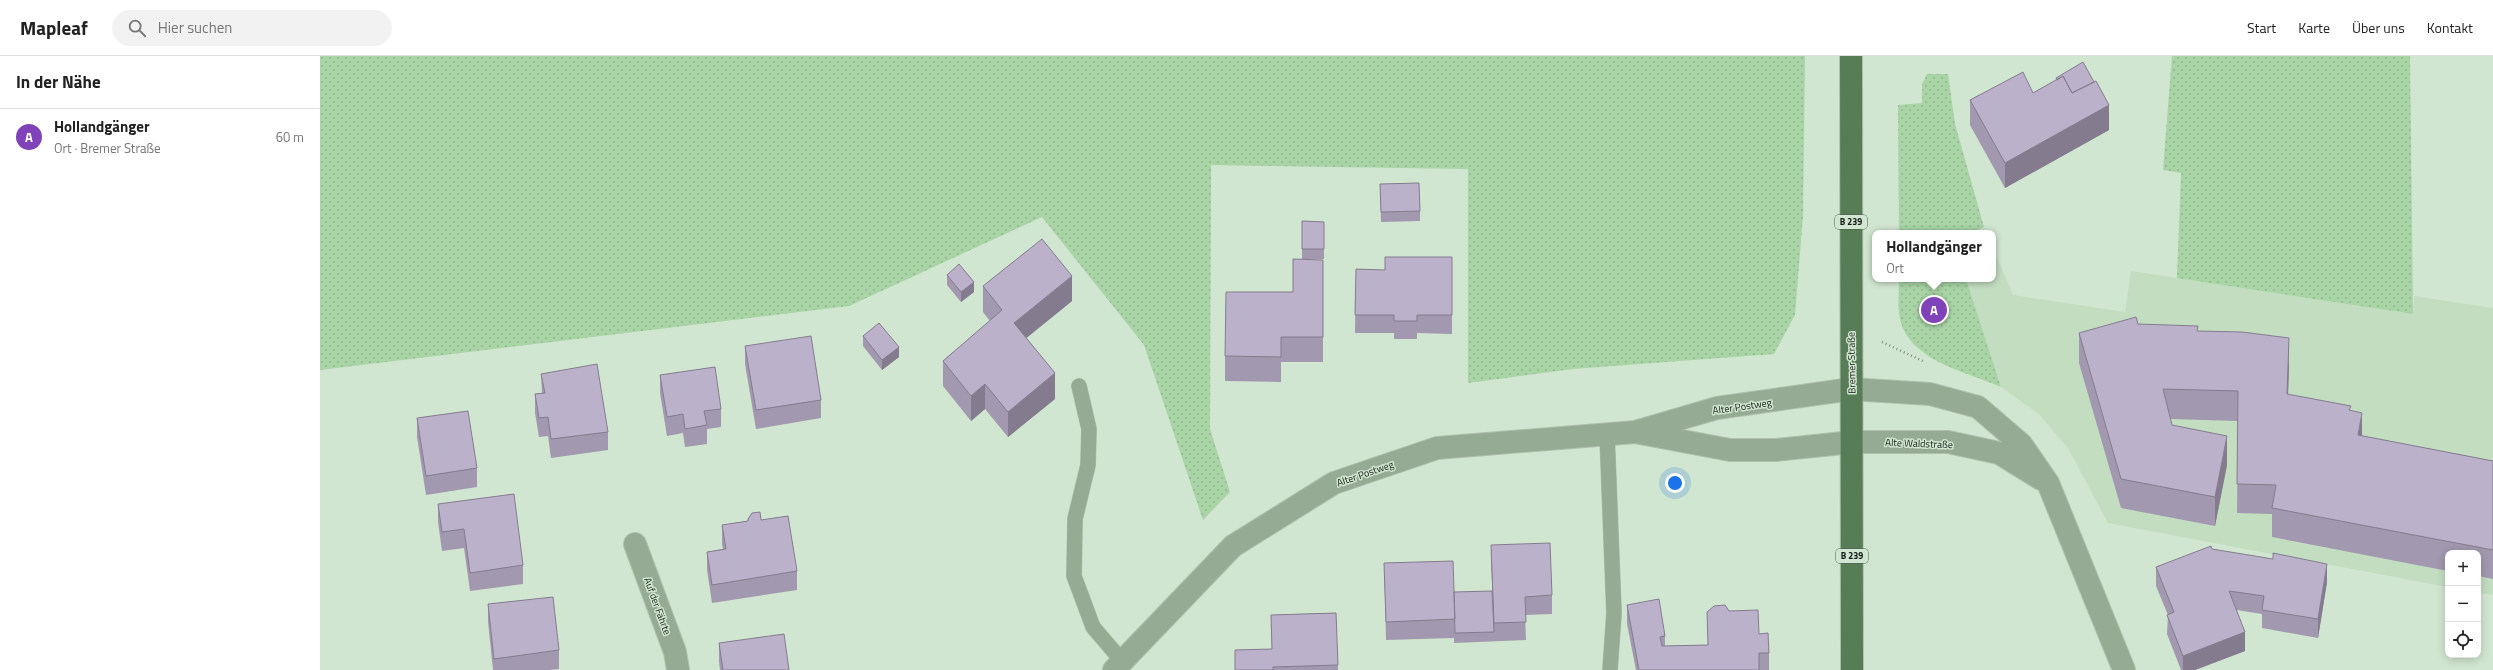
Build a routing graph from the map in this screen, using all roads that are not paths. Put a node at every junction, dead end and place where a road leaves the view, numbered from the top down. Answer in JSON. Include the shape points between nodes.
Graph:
{"nodes":[{"id":1,"x":1851,"y":56,"type":"edge"},
{"id":2,"x":1079,"y":386,"type":"dead end"},
{"id":3,"x":1851,"y":389,"type":"junction"},
{"id":4,"x":1635,"y":432,"type":"junction"},
{"id":5,"x":1608,"y":434,"type":"junction"},
{"id":6,"x":1853,"y":442,"type":"junction"},
{"id":7,"x":2048,"y":483,"type":"junction"},
{"id":8,"x":635,"y":544,"type":"dead end"},
{"id":9,"x":1118,"y":666,"type":"edge"},
{"id":10,"x":678,"y":670,"type":"edge"},
{"id":11,"x":1610,"y":670,"type":"edge"},
{"id":12,"x":1852,"y":670,"type":"edge"},
{"id":13,"x":2124,"y":670,"type":"edge"}],
"edges":[{"from":1,"to":3,"type":"main road","name":"Bremer Straße","number":"B 239"},
{"from":2,"to":9,"type":"lane","via":[[1089,429],[1088,465],[1075,519],[1074,576],[1093,627]]},
{"from":3,"to":4,"type":"street","name":"Alter Postweg","via":[[1717,408]]},
{"from":3,"to":6,"type":"main road","name":"Bremer Straße","number":"B 239"},
{"from":3,"to":7,"type":"street","via":[[1930,394],[1978,407],[2021,444]]},
{"from":4,"to":5,"type":"street","name":"Alter Postweg"},
{"from":4,"to":6,"type":"street","name":"Alter Postweg","via":[[1730,450],[1776,450]]},
{"from":5,"to":9,"type":"street","name":"Alter Postweg","via":[[1437,448],[1334,483],[1233,546]]},
{"from":5,"to":11,"type":"lane","via":[[1614,613]]},
{"from":6,"to":7,"type":"street","name":"Alte Waldstraße","via":[[1948,442],[1999,453]]},
{"from":6,"to":12,"type":"main road","name":"Bremer Straße","number":"B 239"},
{"from":7,"to":13,"type":"street"},
{"from":8,"to":10,"type":"street","name":"Auf der Fährte","via":[[675,652]]}]}
